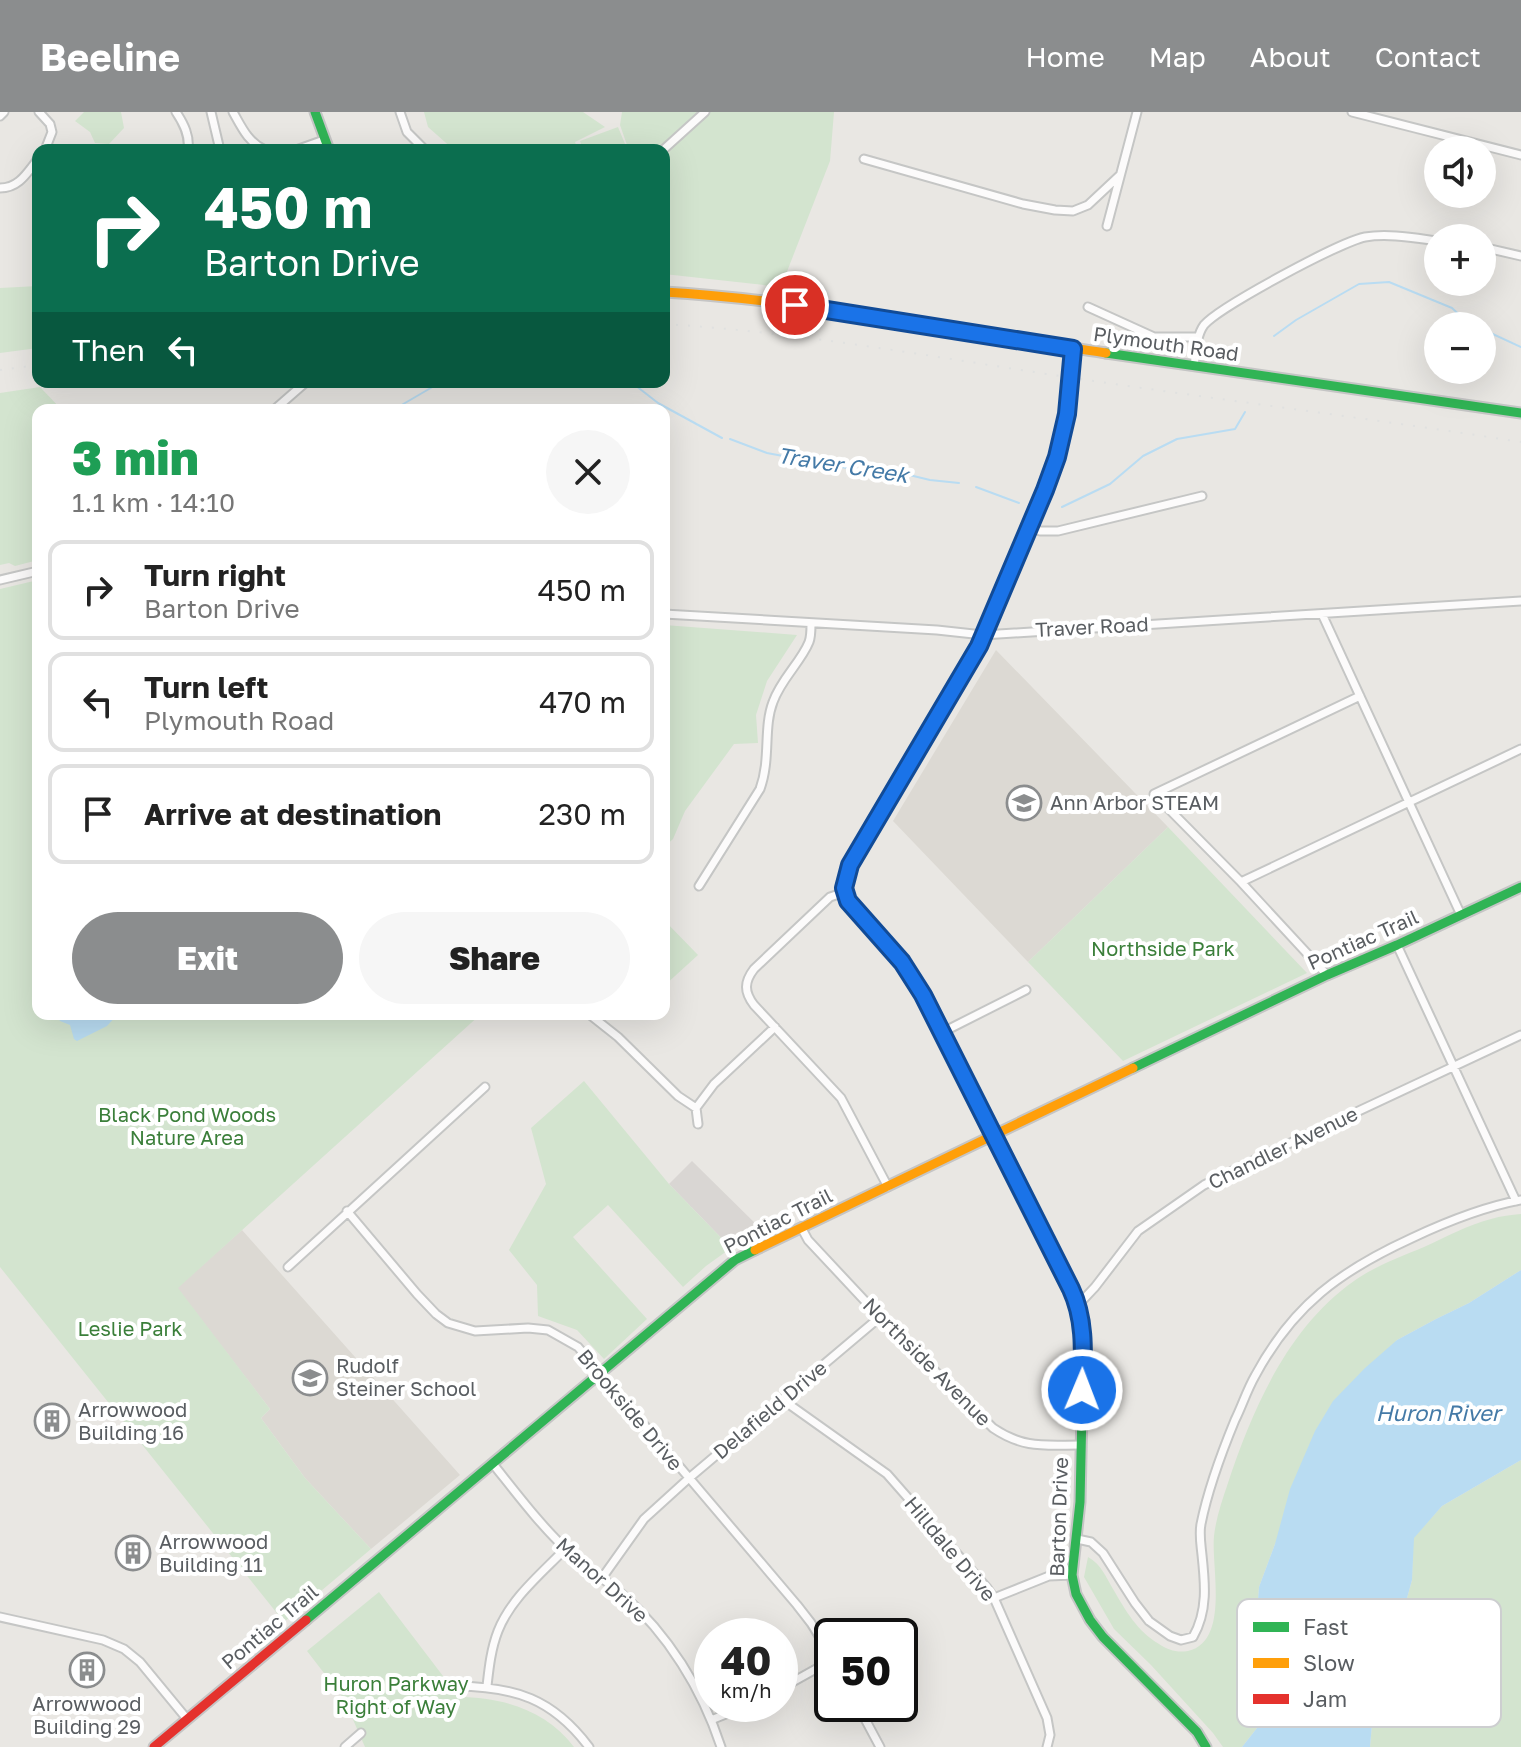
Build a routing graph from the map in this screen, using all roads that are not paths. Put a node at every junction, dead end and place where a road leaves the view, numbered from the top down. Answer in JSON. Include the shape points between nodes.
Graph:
{"nodes":[{"id":1,"x":39,"y":112,"type":"edge"},
{"id":2,"x":176,"y":112,"type":"edge"},
{"id":3,"x":211,"y":112,"type":"edge"},
{"id":4,"x":233,"y":112,"type":"edge"},
{"id":5,"x":315,"y":112,"type":"edge"},
{"id":6,"x":400,"y":112,"type":"edge"},
{"id":7,"x":705,"y":112,"type":"edge"},
{"id":8,"x":1137,"y":112,"type":"edge"},
{"id":9,"x":1352,"y":112,"type":"edge"},
{"id":10,"x":47,"y":144,"type":"edge"},
{"id":11,"x":189,"y":144,"type":"edge"},
{"id":12,"x":219,"y":144,"type":"edge"},
{"id":13,"x":255,"y":144,"type":"edge"},
{"id":14,"x":323,"y":144,"type":"edge"},
{"id":15,"x":419,"y":144,"type":"edge"},
{"id":16,"x":670,"y":144,"type":"edge"},
{"id":17,"x":1521,"y":155,"type":"edge"},
{"id":18,"x":864,"y":159,"type":"dead end"},
{"id":19,"x":32,"y":167,"type":"edge"},
{"id":20,"x":1119,"y":176,"type":"junction"},
{"id":21,"x":0,"y":188,"type":"edge"},
{"id":22,"x":1107,"y":226,"type":"dead end"},
{"id":23,"x":1424,"y":240,"type":"edge"},
{"id":24,"x":1496,"y":250,"type":"edge"},
{"id":25,"x":1521,"y":256,"type":"edge"},
{"id":26,"x":670,"y":292,"type":"edge"},
{"id":27,"x":1088,"y":307,"type":"dead end"},
{"id":28,"x":1198,"y":337,"type":"junction"},
{"id":29,"x":1073,"y":349,"type":"junction"},
{"id":30,"x":1194,"y":366,"type":"junction"},
{"id":31,"x":299,"y":388,"type":"edge"},
{"id":32,"x":281,"y":404,"type":"edge"},
{"id":33,"x":1521,"y":413,"type":"edge"},
{"id":34,"x":1202,"y":496,"type":"dead end"},
{"id":35,"x":1029,"y":526,"type":"junction"},
{"id":36,"x":32,"y":572,"type":"edge"},
{"id":37,"x":0,"y":580,"type":"edge"},
{"id":38,"x":1521,"y":601,"type":"edge"},
{"id":39,"x":670,"y":614,"type":"edge"},
{"id":40,"x":1322,"y":614,"type":"junction"},
{"id":41,"x":811,"y":624,"type":"junction"},
{"id":42,"x":983,"y":635,"type":"junction"},
{"id":43,"x":1360,"y":696,"type":"junction"},
{"id":44,"x":1521,"y":749,"type":"edge"},
{"id":45,"x":1410,"y":803,"type":"junction"},
{"id":46,"x":1241,"y":882,"type":"junction"},
{"id":47,"x":699,"y":886,"type":"dead end"},
{"id":48,"x":1521,"y":887,"type":"edge"},
{"id":49,"x":845,"y":892,"type":"junction"},
{"id":50,"x":1461,"y":915,"type":"junction"},
{"id":51,"x":1397,"y":945,"type":"junction"},
{"id":52,"x":1327,"y":975,"type":"junction"},
{"id":53,"x":1026,"y":990,"type":"dead end"},
{"id":54,"x":597,"y":1020,"type":"edge"},
{"id":55,"x":775,"y":1027,"type":"junction"},
{"id":56,"x":943,"y":1032,"type":"junction"},
{"id":57,"x":1521,"y":1035,"type":"edge"},
{"id":58,"x":1453,"y":1067,"type":"junction"},
{"id":59,"x":485,"y":1087,"type":"dead end"},
{"id":60,"x":696,"y":1108,"type":"junction"},
{"id":61,"x":698,"y":1124,"type":"dead end"},
{"id":62,"x":994,"y":1135,"type":"junction"},
{"id":63,"x":888,"y":1187,"type":"junction"},
{"id":64,"x":1518,"y":1201,"type":"edge"},
{"id":65,"x":347,"y":1211,"type":"junction"},
{"id":66,"x":801,"y":1227,"type":"junction"},
{"id":67,"x":288,"y":1267,"type":"dead end"},
{"id":68,"x":1078,"y":1305,"type":"junction"},
{"id":69,"x":880,"y":1317,"type":"junction"},
{"id":70,"x":600,"y":1373,"type":"junction"},
{"id":71,"x":783,"y":1400,"type":"junction"},
{"id":72,"x":1080,"y":1445,"type":"junction"},
{"id":73,"x":493,"y":1464,"type":"junction"},
{"id":74,"x":688,"y":1479,"type":"junction"},
{"id":75,"x":1077,"y":1539,"type":"junction"},
{"id":76,"x":565,"y":1549,"type":"junction"},
{"id":77,"x":1072,"y":1575,"type":"junction"},
{"id":78,"x":602,"y":1578,"type":"junction"},
{"id":79,"x":994,"y":1598,"type":"junction"},
{"id":80,"x":0,"y":1617,"type":"edge"},
{"id":81,"x":814,"y":1627,"type":"edge"},
{"id":82,"x":694,"y":1685,"type":"edge"},
{"id":83,"x":456,"y":1686,"type":"dead end"},
{"id":84,"x":487,"y":1686,"type":"junction"},
{"id":85,"x":187,"y":1719,"type":"junction"},
{"id":86,"x":712,"y":1722,"type":"edge"},
{"id":87,"x":867,"y":1722,"type":"edge"},
{"id":88,"x":361,"y":1733,"type":"dead end"},
{"id":89,"x":154,"y":1747,"type":"edge"},
{"id":90,"x":345,"y":1747,"type":"edge"},
{"id":91,"x":589,"y":1747,"type":"edge"},
{"id":92,"x":721,"y":1747,"type":"edge"},
{"id":93,"x":880,"y":1747,"type":"edge"},
{"id":94,"x":1047,"y":1747,"type":"edge"},
{"id":95,"x":1206,"y":1747,"type":"edge"}],
"edges":[{"from":1,"to":10,"type":"street","via":[[50,124]]},
{"from":2,"to":11,"type":"street"},
{"from":3,"to":12,"type":"street"},
{"from":4,"to":13,"type":"street"},
{"from":5,"to":14,"type":"main road"},
{"from":6,"to":15,"type":"street","via":[[407,132]]},
{"from":7,"to":16,"type":"street"},
{"from":8,"to":20,"type":"street"},
{"from":9,"to":17,"type":"street"},
{"from":18,"to":20,"type":"street","via":[[1055,210],[1088,205]]},
{"from":19,"to":21,"type":"street","via":[[19,183]]},
{"from":20,"to":22,"type":"street"},
{"from":23,"to":28,"type":"street","via":[[1379,236],[1346,243],[1232,305],[1202,327]]},
{"from":24,"to":25,"type":"street"},
{"from":26,"to":29,"type":"main road","name":"Plymouth Road","via":[[826,309]]},
{"from":27,"to":28,"type":"street","via":[[1154,337]]},
{"from":28,"to":30,"type":"street"},
{"from":29,"to":30,"type":"main road","name":"Plymouth Road"},
{"from":29,"to":35,"type":"main road","via":[[1063,436]]},
{"from":30,"to":33,"type":"main road","name":"Plymouth Road"},
{"from":31,"to":32,"type":"street"},
{"from":34,"to":35,"type":"street","via":[[1058,531]]},
{"from":35,"to":42,"type":"main road"},
{"from":36,"to":37,"type":"street"},
{"from":38,"to":40,"type":"street","name":"Traver Road"},
{"from":39,"to":41,"type":"street","name":"Traver Road"},
{"from":40,"to":42,"type":"street","name":"Traver Road"},
{"from":40,"to":43,"type":"street"},
{"from":41,"to":42,"type":"street","name":"Traver Road"},
{"from":41,"to":47,"type":"street","via":[[808,644],[773,703],[760,789]]},
{"from":42,"to":49,"type":"main road","via":[[850,865]]},
{"from":43,"to":45,"type":"street"},
{"from":43,"to":46,"type":"street","via":[[1154,794]]},
{"from":44,"to":45,"type":"street"},
{"from":45,"to":46,"type":"street"},
{"from":45,"to":50,"type":"street"},
{"from":46,"to":52,"type":"street"},
{"from":48,"to":50,"type":"main road","name":"Pontiac Trail"},
{"from":49,"to":55,"type":"street","via":[[830,897],[748,977],[748,996]]},
{"from":49,"to":56,"type":"main road","name":"Barton Drive","via":[[913,977]]},
{"from":50,"to":51,"type":"main road","name":"Pontiac Trail"},
{"from":51,"to":52,"type":"main road","name":"Pontiac Trail"},
{"from":51,"to":58,"type":"street"},
{"from":52,"to":62,"type":"main road","name":"Pontiac Trail"},
{"from":53,"to":56,"type":"street"},
{"from":54,"to":60,"type":"street"},
{"from":55,"to":60,"type":"street"},
{"from":55,"to":63,"type":"street","via":[[841,1098]]},
{"from":56,"to":62,"type":"main road","name":"Barton Drive"},
{"from":57,"to":58,"type":"street","name":"Chandler Avenue"},
{"from":58,"to":64,"type":"street"},
{"from":58,"to":68,"type":"street","name":"Chandler Avenue","via":[[1192,1193],[1138,1231]]},
{"from":59,"to":65,"type":"street"},
{"from":60,"to":61,"type":"street"},
{"from":62,"to":63,"type":"main road","name":"Pontiac Trail"},
{"from":62,"to":68,"type":"main road","name":"Barton Drive"},
{"from":63,"to":66,"type":"main road","name":"Pontiac Trail"},
{"from":64,"to":75,"type":"street","via":[[1439,1225],[1372,1256],[1330,1284],[1283,1331],[1255,1376],[1206,1502],[1199,1530],[1205,1601],[1193,1637],[1181,1640],[1149,1621],[1103,1553]]},
{"from":65,"to":67,"type":"street"},
{"from":65,"to":70,"type":"street","name":"Brookside Drive","via":[[448,1323],[475,1331],[548,1330],[578,1347]]},
{"from":66,"to":69,"type":"street","name":"Northside Avenue"},
{"from":66,"to":70,"type":"main road","name":"Pontiac Trail","via":[[735,1260]]},
{"from":68,"to":72,"type":"main road","name":"Barton Drive","via":[[1083,1363]]},
{"from":69,"to":71,"type":"street","name":"Delafield Drive"},
{"from":69,"to":72,"type":"street","name":"Northside Avenue","via":[[1008,1438],[1032,1445]]},
{"from":70,"to":73,"type":"main road","name":"Pontiac Trail"},
{"from":70,"to":74,"type":"street","name":"Brookside Drive"},
{"from":71,"to":74,"type":"street","name":"Delafield Drive"},
{"from":71,"to":79,"type":"street","name":"Hilldale Drive","via":[[887,1474]]},
{"from":72,"to":75,"type":"main road","name":"Barton Drive"},
{"from":73,"to":76,"type":"street","name":"Manor Drive"},
{"from":73,"to":85,"type":"main road","name":"Pontiac Trail"},
{"from":74,"to":78,"type":"street","name":"Delafield Drive","via":[[644,1519]]},
{"from":74,"to":81,"type":"street","name":"Brookside Drive"},
{"from":75,"to":77,"type":"main road","name":"Barton Drive"},
{"from":76,"to":78,"type":"street","name":"Manor Drive"},
{"from":76,"to":84,"type":"street","via":[[506,1615],[494,1642]]},
{"from":77,"to":79,"type":"street","via":[[1049,1576]]},
{"from":77,"to":95,"type":"main road","name":"Barton Drive","via":[[1080,1602],[1103,1637]]},
{"from":78,"to":82,"type":"street","name":"Manor Drive","via":[[645,1617]]},
{"from":79,"to":94,"type":"street","name":"Hilldale Drive","via":[[1050,1727]]},
{"from":80,"to":85,"type":"street","via":[[124,1649]]},
{"from":83,"to":84,"type":"street"},
{"from":84,"to":91,"type":"street","via":[[536,1701],[566,1720]]},
{"from":85,"to":89,"type":"main road","name":"Pontiac Trail"},
{"from":86,"to":92,"type":"street","name":"Manor Drive"},
{"from":87,"to":93,"type":"street"},
{"from":88,"to":90,"type":"street"}]}
